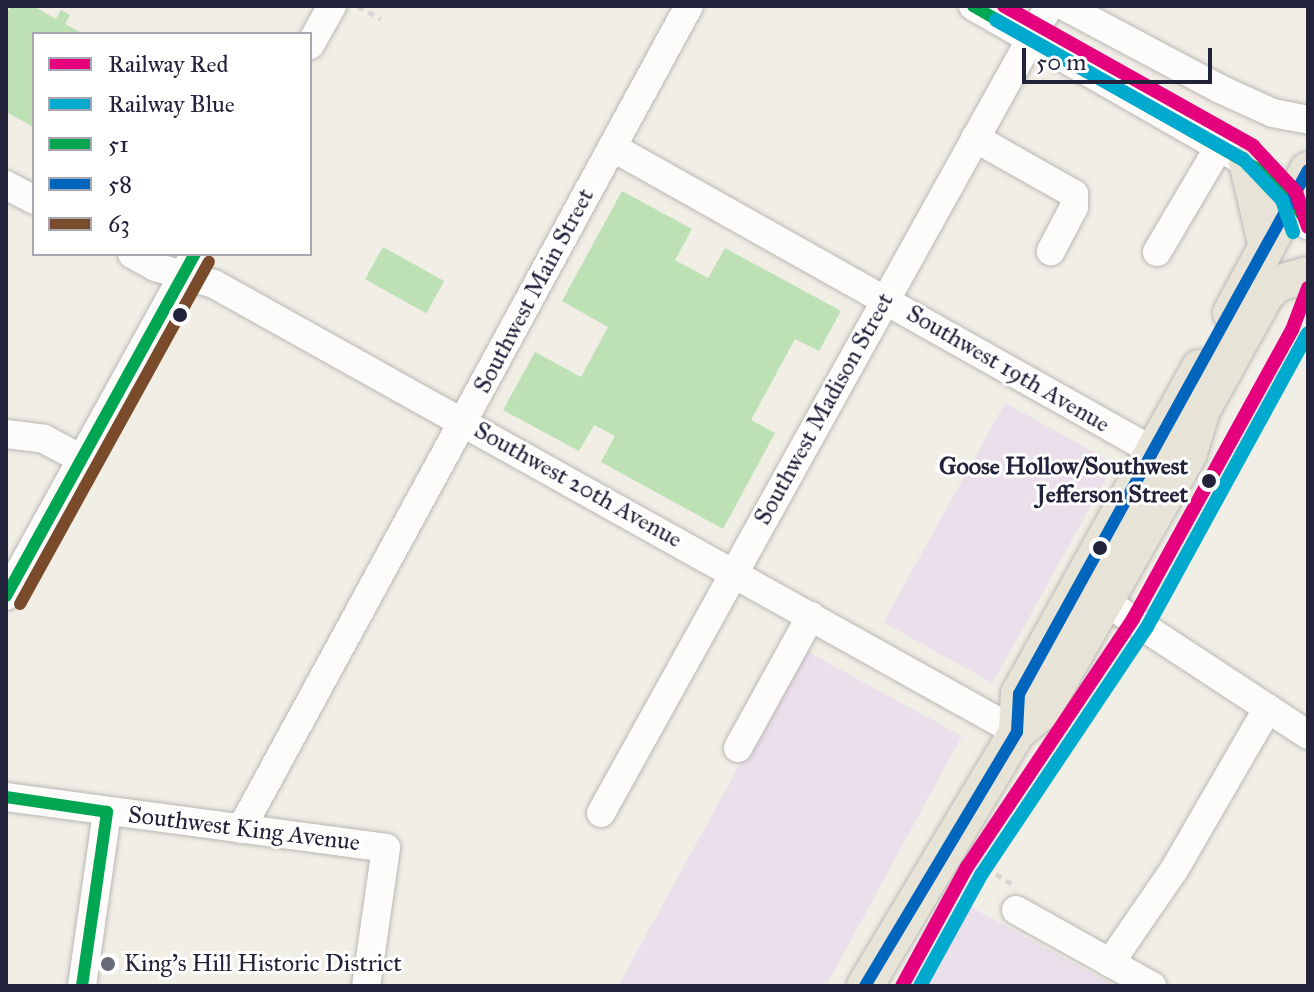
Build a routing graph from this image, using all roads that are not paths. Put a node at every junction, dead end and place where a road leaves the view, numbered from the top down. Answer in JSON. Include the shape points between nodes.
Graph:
{"nodes":[{"id":1,"x":332,"y":6,"type":"edge"},
{"id":2,"x":689,"y":6,"type":"edge"},
{"id":3,"x":973,"y":6,"type":"edge"},
{"id":4,"x":1049,"y":6,"type":"edge"},
{"id":5,"x":1064,"y":6,"type":"edge"},
{"id":6,"x":1031,"y":39,"type":"junction"},
{"id":7,"x":312,"y":41,"type":"edge"},
{"id":8,"x":1308,"y":120,"type":"edge"},
{"id":9,"x":975,"y":138,"type":"junction"},
{"id":10,"x":612,"y":147,"type":"junction"},
{"id":11,"x":1233,"y":154,"type":"junction"},
{"id":12,"x":6,"y":185,"type":"edge"},
{"id":13,"x":1303,"y":198,"type":"edge"},
{"id":14,"x":32,"y":199,"type":"edge"},
{"id":15,"x":1267,"y":247,"type":"junction"},
{"id":16,"x":1051,"y":251,"type":"dead end"},
{"id":17,"x":1157,"y":252,"type":"dead end"},
{"id":18,"x":144,"y":256,"type":"edge"},
{"id":19,"x":190,"y":264,"type":"edge"},
{"id":20,"x":1308,"y":275,"type":"edge"},
{"id":21,"x":885,"y":299,"type":"junction"},
{"id":22,"x":463,"y":420,"type":"junction"},
{"id":23,"x":6,"y":434,"type":"edge"},
{"id":24,"x":1153,"y":451,"type":"junction"},
{"id":25,"x":82,"y":459,"type":"junction"},
{"id":26,"x":733,"y":573,"type":"junction"},
{"id":27,"x":1092,"y":593,"type":"junction"},
{"id":28,"x":6,"y":596,"type":"edge"},
{"id":29,"x":811,"y":616,"type":"junction"},
{"id":30,"x":1268,"y":708,"type":"junction"},
{"id":31,"x":1017,"y":732,"type":"junction"},
{"id":32,"x":1308,"y":735,"type":"edge"},
{"id":33,"x":738,"y":748,"type":"dead end"},
{"id":34,"x":6,"y":797,"type":"edge"},
{"id":35,"x":107,"y":812,"type":"junction"},
{"id":36,"x":601,"y":813,"type":"dead end"},
{"id":37,"x":241,"y":829,"type":"junction"},
{"id":38,"x":1016,"y":910,"type":"dead end"},
{"id":39,"x":1110,"y":963,"type":"junction"},
{"id":40,"x":82,"y":986,"type":"edge"},
{"id":41,"x":366,"y":986,"type":"edge"},
{"id":42,"x":865,"y":986,"type":"edge"},
{"id":43,"x":1152,"y":986,"type":"edge"}],
"edges":[{"from":1,"to":7,"type":"street"},
{"from":2,"to":10,"type":"street","name":"Southwest Main Street"},
{"from":3,"to":6,"type":"street"},
{"from":4,"to":6,"type":"street","name":"Southwest Madison Street"},
{"from":5,"to":8,"type":"street","via":[[1233,95],[1273,113]]},
{"from":6,"to":9,"type":"street","name":"Southwest Madison Street"},
{"from":6,"to":11,"type":"street"},
{"from":9,"to":16,"type":"street","via":[[1074,194],[1074,207]]},
{"from":9,"to":21,"type":"street","name":"Southwest Madison Street"},
{"from":10,"to":21,"type":"street","name":"Southwest 19th Avenue"},
{"from":10,"to":22,"type":"street","name":"Southwest Main Street"},
{"from":11,"to":13,"type":"street"},
{"from":11,"to":15,"type":"main road"},
{"from":11,"to":17,"type":"street"},
{"from":12,"to":14,"type":"street"},
{"from":13,"to":15,"type":"main road"},
{"from":15,"to":24,"type":"main road"},
{"from":18,"to":19,"type":"street","name":"Southwest 20th Avenue"},
{"from":19,"to":22,"type":"street","name":"Southwest 20th Avenue","via":[[209,281]]},
{"from":19,"to":25,"type":"street"},
{"from":20,"to":27,"type":"main road","via":[[1276,284],[1265,296],[1202,410],[1189,453]]},
{"from":21,"to":24,"type":"street","name":"Southwest 19th Avenue"},
{"from":21,"to":26,"type":"street","name":"Southwest Madison Street"},
{"from":22,"to":26,"type":"street","name":"Southwest 20th Avenue"},
{"from":22,"to":37,"type":"street","name":"Southwest Main Street"},
{"from":23,"to":25,"type":"street","via":[[44,439]]},
{"from":24,"to":27,"type":"main road"},
{"from":25,"to":28,"type":"street"},
{"from":26,"to":29,"type":"street","name":"Southwest 20th Avenue"},
{"from":26,"to":36,"type":"street","name":"Southwest Madison Street"},
{"from":27,"to":30,"type":"street"},
{"from":27,"to":31,"type":"main road","via":[[1019,694]]},
{"from":29,"to":31,"type":"street","name":"Southwest 20th Avenue"},
{"from":29,"to":33,"type":"street"},
{"from":30,"to":32,"type":"street"},
{"from":30,"to":39,"type":"street","via":[[1174,870]]},
{"from":31,"to":42,"type":"main road"},
{"from":34,"to":35,"type":"street","name":"Southwest King Avenue"},
{"from":35,"to":37,"type":"street","name":"Southwest King Avenue"},
{"from":35,"to":40,"type":"street"},
{"from":37,"to":41,"type":"street","name":"Southwest King Avenue","via":[[386,848]]},
{"from":38,"to":39,"type":"street"},
{"from":39,"to":43,"type":"street"}]}
